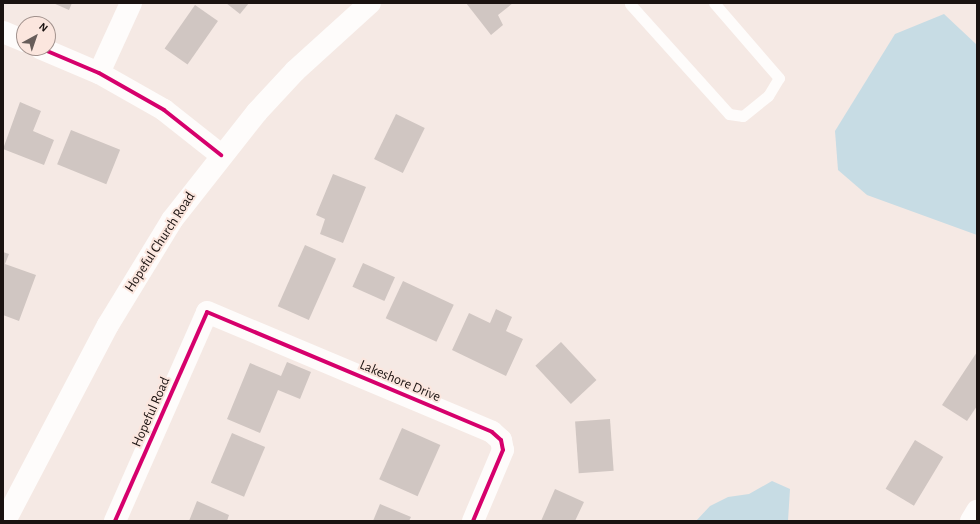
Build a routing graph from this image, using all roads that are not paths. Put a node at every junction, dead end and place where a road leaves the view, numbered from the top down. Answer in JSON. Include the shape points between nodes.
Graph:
{"nodes":[{"id":1,"x":131,"y":3,"type":"edge"},
{"id":2,"x":370,"y":3,"type":"edge"},
{"id":3,"x":714,"y":3,"type":"edge"},
{"id":4,"x":630,"y":4,"type":"dead end"},
{"id":5,"x":3,"y":32,"type":"edge"},
{"id":6,"x":16,"y":38,"type":"edge"},
{"id":7,"x":56,"y":55,"type":"edge"},
{"id":8,"x":99,"y":73,"type":"junction"},
{"id":9,"x":221,"y":155,"type":"junction"},
{"id":10,"x":207,"y":312,"type":"joint"},
{"id":11,"x":977,"y":512,"type":"edge"},
{"id":12,"x":5,"y":521,"type":"edge"},
{"id":13,"x":115,"y":521,"type":"edge"},
{"id":14,"x":473,"y":521,"type":"edge"},
{"id":15,"x":971,"y":521,"type":"edge"}],
"edges":[{"from":1,"to":8,"type":"street"},
{"from":2,"to":9,"type":"street","name":"Hopeful Church Road","via":[[295,72]]},
{"from":3,"to":4,"type":"lane","via":[[779,78],[768,96],[743,116],[729,114]]},
{"from":5,"to":6,"type":"street"},
{"from":7,"to":8,"type":"street"},
{"from":8,"to":9,"type":"street","via":[[164,110]]},
{"from":9,"to":12,"type":"street","name":"Hopeful Church Road","via":[[172,220],[130,286]]},
{"from":10,"to":13,"type":"street","name":"Hopeful Road"},
{"from":10,"to":14,"type":"street","name":"Lakeshore Drive","via":[[492,432],[501,440],[503,450]]},
{"from":11,"to":15,"type":"street"}]}
